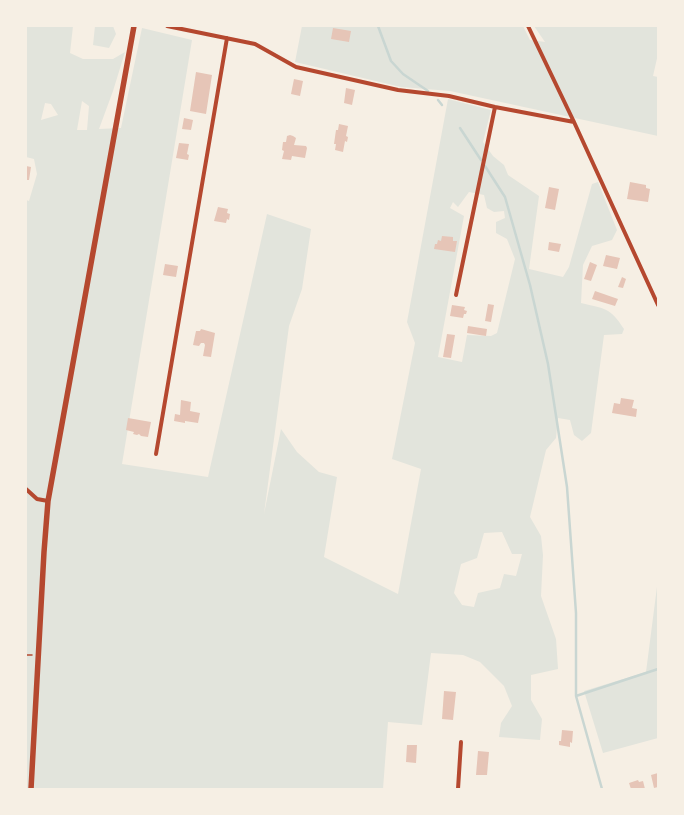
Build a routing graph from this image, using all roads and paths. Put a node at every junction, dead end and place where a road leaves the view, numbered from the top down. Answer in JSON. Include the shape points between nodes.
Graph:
{"nodes":[{"id":1,"x":134,"y":26,"type":"edge"},
{"id":2,"x":168,"y":26,"type":"edge"},
{"id":3,"x":528,"y":26,"type":"edge"},
{"id":4,"x":227,"y":38,"type":"junction"},
{"id":5,"x":495,"y":107,"type":"junction"},
{"id":6,"x":574,"y":122,"type":"junction"},
{"id":7,"x":456,"y":295,"type":"dead end"},
{"id":8,"x":658,"y":304,"type":"edge"},
{"id":9,"x":156,"y":454,"type":"dead end"},
{"id":10,"x":26,"y":489,"type":"edge"},
{"id":11,"x":48,"y":501,"type":"junction"},
{"id":12,"x":461,"y":742,"type":"dead end"},
{"id":13,"x":31,"y":789,"type":"edge"},
{"id":14,"x":458,"y":789,"type":"edge"}],
"edges":[{"from":1,"to":11,"type":"street"},
{"from":2,"to":4,"type":"street"},
{"from":3,"to":6,"type":"street"},
{"from":4,"to":5,"type":"street","via":[[255,44],[296,67],[398,90],[449,96]]},
{"from":4,"to":9,"type":"street"},
{"from":5,"to":6,"type":"street"},
{"from":5,"to":7,"type":"street"},
{"from":6,"to":8,"type":"street"},
{"from":10,"to":11,"type":"street","via":[[37,499]]},
{"from":11,"to":13,"type":"street"},
{"from":12,"to":14,"type":"street"}]}
